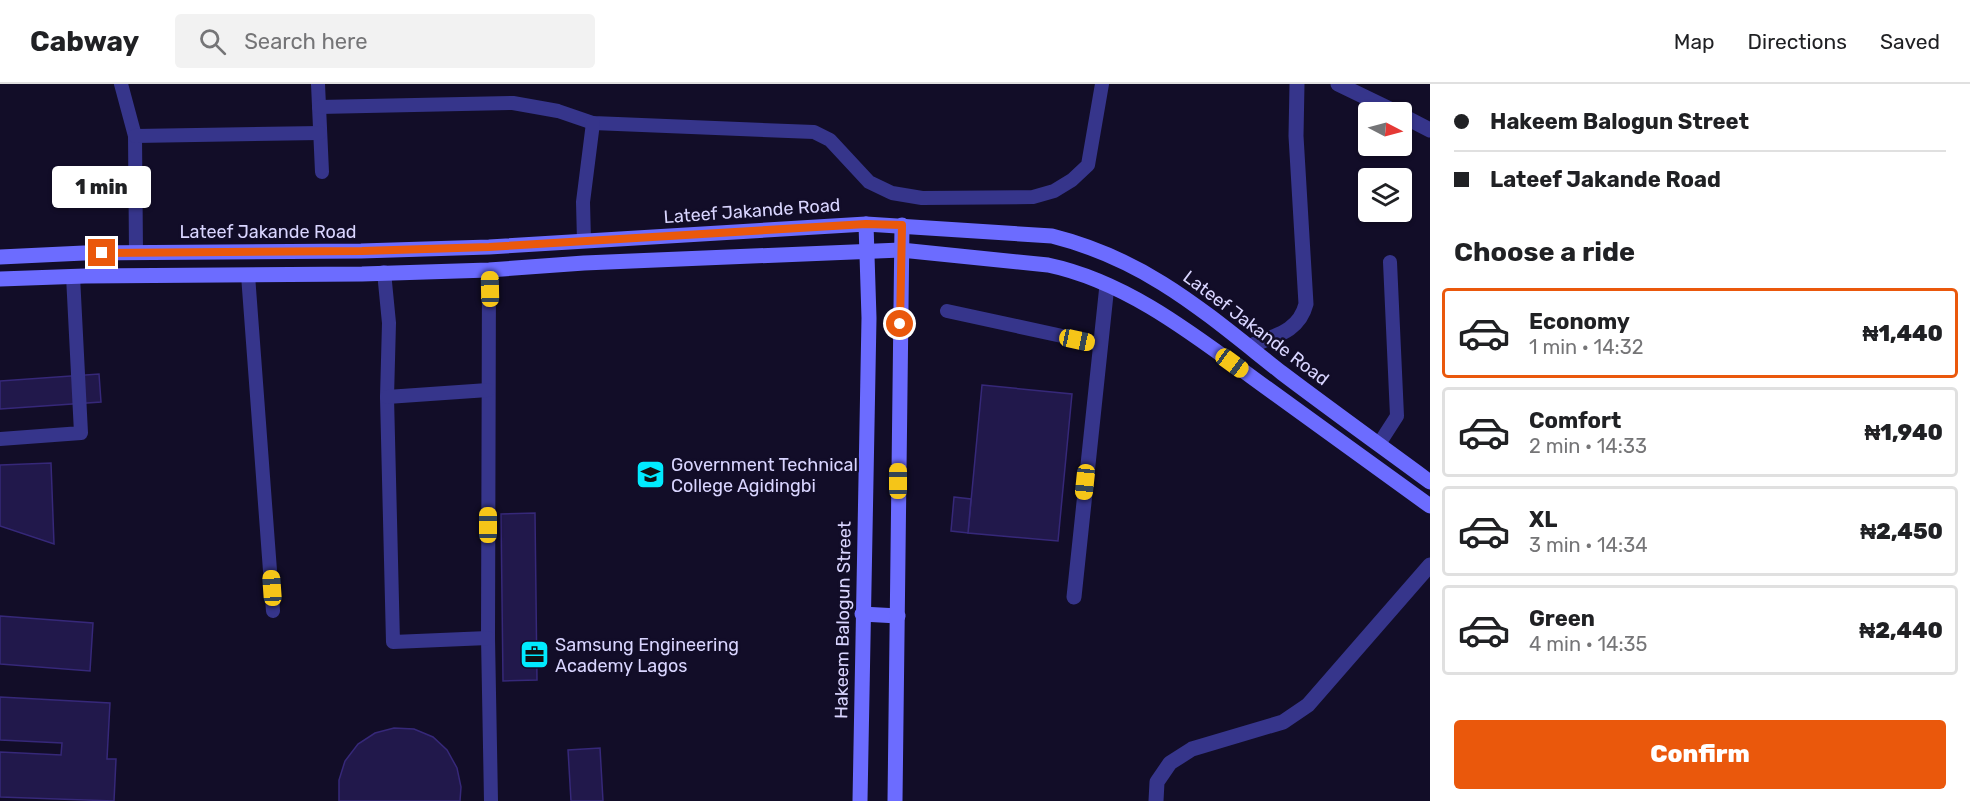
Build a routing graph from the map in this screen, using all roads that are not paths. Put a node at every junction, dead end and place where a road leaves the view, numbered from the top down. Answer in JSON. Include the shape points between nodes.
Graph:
{"nodes":[{"id":1,"x":120,"y":84,"type":"edge"},
{"id":2,"x":318,"y":84,"type":"edge"},
{"id":3,"x":1102,"y":84,"type":"edge"},
{"id":4,"x":1297,"y":84,"type":"edge"},
{"id":5,"x":1338,"y":84,"type":"edge"},
{"id":6,"x":1375,"y":102,"type":"edge"},
{"id":7,"x":319,"y":107,"type":"junction"},
{"id":8,"x":1412,"y":121,"type":"edge"},
{"id":9,"x":592,"y":123,"type":"junction"},
{"id":10,"x":1430,"y":130,"type":"edge"},
{"id":11,"x":320,"y":133,"type":"junction"},
{"id":12,"x":135,"y":136,"type":"junction"},
{"id":13,"x":322,"y":172,"type":"dead end"},
{"id":14,"x":866,"y":224,"type":"junction"},
{"id":15,"x":902,"y":225,"type":"junction"},
{"id":16,"x":584,"y":241,"type":"junction"},
{"id":17,"x":901,"y":250,"type":"junction"},
{"id":18,"x":136,"y":252,"type":"junction"},
{"id":19,"x":867,"y":252,"type":"junction"},
{"id":20,"x":0,"y":257,"type":"edge"},
{"id":21,"x":1390,"y":262,"type":"dead end"},
{"id":22,"x":489,"y":270,"type":"junction"},
{"id":23,"x":384,"y":272,"type":"junction"},
{"id":24,"x":248,"y":275,"type":"junction"},
{"id":25,"x":73,"y":276,"type":"junction"},
{"id":26,"x":0,"y":279,"type":"edge"},
{"id":27,"x":1107,"y":285,"type":"junction"},
{"id":28,"x":947,"y":311,"type":"dead end"},
{"id":29,"x":1099,"y":344,"type":"junction"},
{"id":30,"x":1250,"y":346,"type":"junction"},
{"id":31,"x":488,"y":390,"type":"junction"},
{"id":32,"x":387,"y":397,"type":"junction"},
{"id":33,"x":0,"y":439,"type":"edge"},
{"id":34,"x":1379,"y":444,"type":"junction"},
{"id":35,"x":1430,"y":482,"type":"edge"},
{"id":36,"x":1430,"y":506,"type":"edge"},
{"id":37,"x":1430,"y":565,"type":"edge"},
{"id":38,"x":1074,"y":597,"type":"dead end"},
{"id":39,"x":273,"y":611,"type":"dead end"},
{"id":40,"x":862,"y":614,"type":"junction"},
{"id":41,"x":897,"y":616,"type":"junction"},
{"id":42,"x":488,"y":638,"type":"junction"},
{"id":43,"x":491,"y":801,"type":"edge"},
{"id":44,"x":860,"y":801,"type":"edge"},
{"id":45,"x":895,"y":801,"type":"edge"},
{"id":46,"x":1156,"y":801,"type":"edge"}],
"edges":[{"from":1,"to":12,"type":"lane"},
{"from":2,"to":7,"type":"lane"},
{"from":3,"to":9,"type":"lane","via":[[1088,165],[1054,191],[1033,197],[922,198],[892,193],[869,182],[830,140],[814,132]]},
{"from":4,"to":30,"type":"street","via":[[1296,136],[1306,304],[1293,328]]},
{"from":5,"to":6,"type":"street"},
{"from":7,"to":9,"type":"lane","via":[[513,103],[558,111]]},
{"from":7,"to":11,"type":"lane"},
{"from":8,"to":10,"type":"street"},
{"from":9,"to":16,"type":"lane"},
{"from":11,"to":12,"type":"lane"},
{"from":11,"to":13,"type":"lane"},
{"from":12,"to":18,"type":"lane"},
{"from":14,"to":15,"type":"main road","name":"Lateef Jakande Road"},
{"from":14,"to":16,"type":"main road","name":"Lateef Jakande Road"},
{"from":14,"to":19,"type":"main road","name":"Hakeem Balogun Street"},
{"from":15,"to":17,"type":"main road"},
{"from":15,"to":30,"type":"main road","name":"Lateef Jakande Road","via":[[1052,236],[1081,244],[1143,270]]},
{"from":16,"to":18,"type":"main road","name":"Lateef Jakande Road","via":[[362,251]]},
{"from":17,"to":19,"type":"main road"},
{"from":17,"to":27,"type":"main road","via":[[1048,265]]},
{"from":17,"to":41,"type":"main road"},
{"from":18,"to":20,"type":"main road","name":"Lateef Jakande Road"},
{"from":19,"to":22,"type":"main road"},
{"from":19,"to":40,"type":"main road","name":"Hakeem Balogun Street"},
{"from":21,"to":34,"type":"lane","via":[[1397,416]]},
{"from":22,"to":23,"type":"main road"},
{"from":22,"to":31,"type":"lane"},
{"from":23,"to":24,"type":"main road"},
{"from":23,"to":32,"type":"lane","via":[[389,323]]},
{"from":24,"to":25,"type":"main road"},
{"from":24,"to":39,"type":"lane"},
{"from":25,"to":26,"type":"main road"},
{"from":25,"to":33,"type":"lane","via":[[81,433]]},
{"from":27,"to":29,"type":"street"},
{"from":27,"to":36,"type":"main road","via":[[1130,295],[1216,351]]},
{"from":28,"to":29,"type":"lane"},
{"from":29,"to":38,"type":"street"},
{"from":30,"to":34,"type":"main road","name":"Lateef Jakande Road"},
{"from":31,"to":32,"type":"lane"},
{"from":31,"to":42,"type":"lane"},
{"from":32,"to":42,"type":"lane","via":[[393,642]]},
{"from":34,"to":35,"type":"main road","name":"Lateef Jakande Road"},
{"from":37,"to":46,"type":"street","via":[[1308,705],[1283,723],[1192,749],[1170,763],[1156,782]]},
{"from":40,"to":41,"type":"main road"},
{"from":40,"to":44,"type":"main road","name":"Hakeem Balogun Street"},
{"from":41,"to":45,"type":"main road"},
{"from":42,"to":43,"type":"lane"}]}
